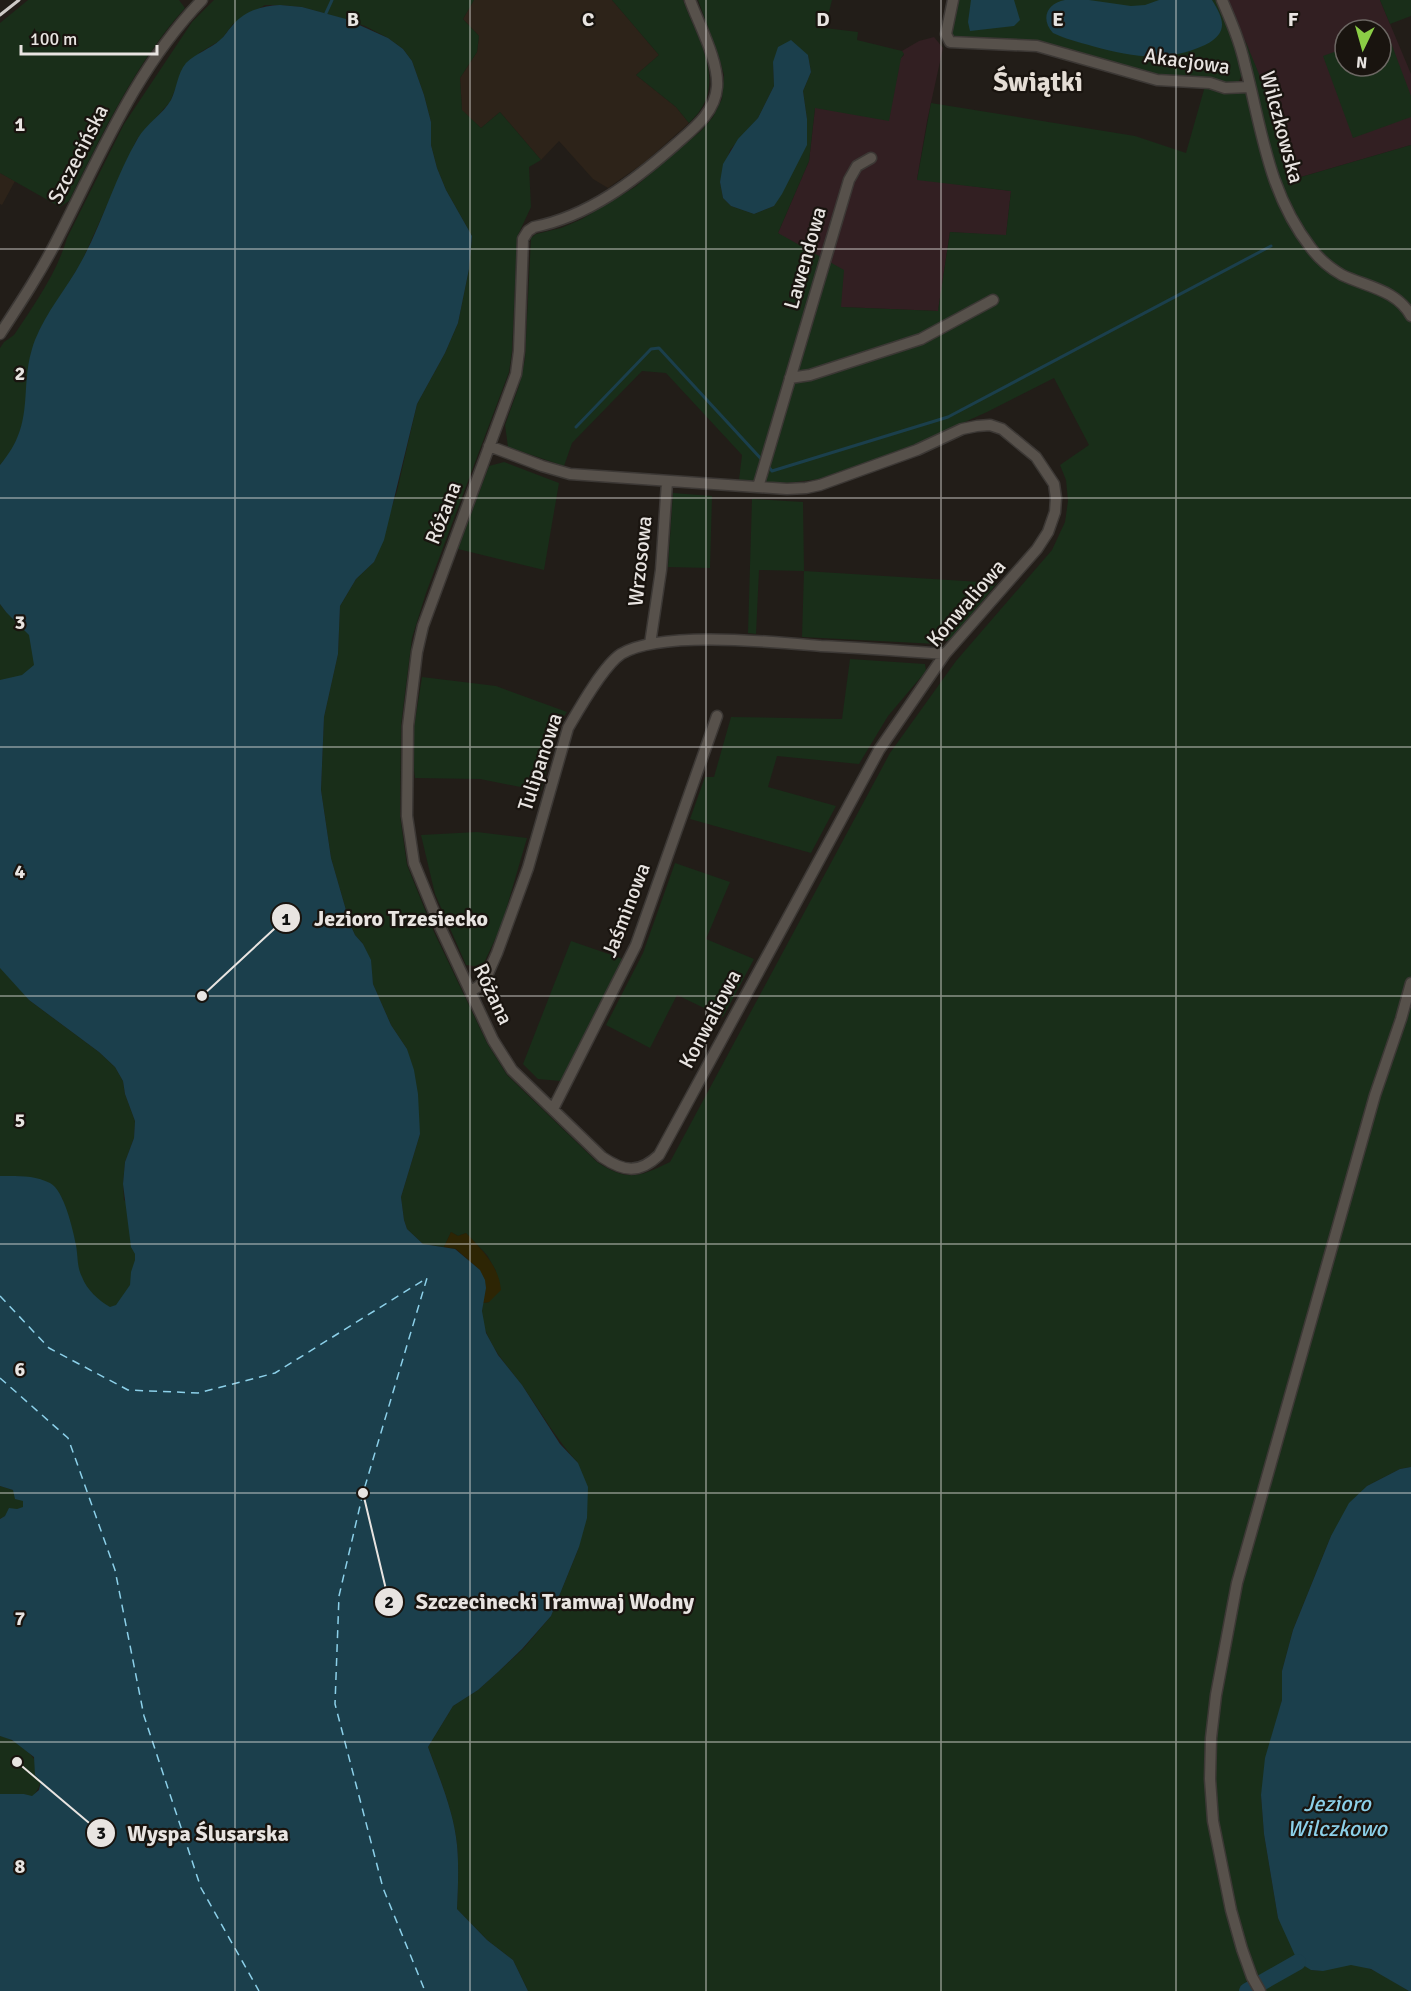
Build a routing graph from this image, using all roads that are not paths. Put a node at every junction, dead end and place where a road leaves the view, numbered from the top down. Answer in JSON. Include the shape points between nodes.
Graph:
{"nodes":[{"id":1,"x":202,"y":0,"type":"edge"},
{"id":2,"x":690,"y":0,"type":"edge"},
{"id":3,"x":953,"y":0,"type":"edge"},
{"id":4,"x":1222,"y":0,"type":"edge"},
{"id":5,"x":1250,"y":87,"type":"junction"},
{"id":6,"x":871,"y":158,"type":"dead end"},
{"id":7,"x":993,"y":300,"type":"dead end"},
{"id":8,"x":1411,"y":316,"type":"edge"},
{"id":9,"x":0,"y":334,"type":"edge"},
{"id":10,"x":790,"y":378,"type":"junction"},
{"id":11,"x":489,"y":446,"type":"junction"},
{"id":12,"x":667,"y":482,"type":"junction"},
{"id":13,"x":758,"y":487,"type":"junction"},
{"id":14,"x":650,"y":644,"type":"junction"},
{"id":15,"x":945,"y":654,"type":"junction"},
{"id":16,"x":717,"y":716,"type":"dead end"},
{"id":17,"x":1411,"y":983,"type":"edge"},
{"id":18,"x":471,"y":991,"type":"junction"},
{"id":19,"x":553,"y":1109,"type":"junction"},
{"id":20,"x":1260,"y":1991,"type":"edge"}],
"edges":[{"from":1,"to":9,"type":"street","name":"Szczecińska","via":[[138,82],[45,263]]},
{"from":2,"to":11,"type":"street","name":"Różana","via":[[716,69],[713,103],[697,125],[624,186],[579,213],[534,227],[526,234],[517,364]]},
{"from":3,"to":5,"type":"street","name":"Akacjowa","via":[[946,34],[950,42],[1037,46],[1157,80],[1210,83],[1234,89]]},
{"from":4,"to":5,"type":"street","name":"Wilczkowska","via":[[1237,33]]},
{"from":5,"to":8,"type":"street","name":"Wilczkowska","via":[[1262,141],[1282,201],[1301,234],[1319,258],[1342,275],[1393,297]]},
{"from":6,"to":10,"type":"street","name":"Lawendowa","via":[[857,166],[849,180]]},
{"from":7,"to":10,"type":"street","via":[[921,339]]},
{"from":10,"to":13,"type":"street","name":"Lawendowa"},
{"from":11,"to":12,"type":"street","name":"Konwaliowa","via":[[570,474]]},
{"from":11,"to":18,"type":"street","name":"Różana","via":[[423,626],[408,726],[407,816],[414,863]]},
{"from":12,"to":13,"type":"street","name":"Konwaliowa"},
{"from":12,"to":14,"type":"street","name":"Wrzosowa","via":[[661,570]]},
{"from":13,"to":15,"type":"street","name":"Konwaliowa","via":[[820,485],[977,426],[1002,429],[1021,443],[1054,484],[1055,512],[1048,532]]},
{"from":14,"to":15,"type":"street","name":"Tulipanowa","via":[[735,640]]},
{"from":14,"to":18,"type":"street","name":"Tulipanowa","via":[[634,648],[610,664],[576,713],[561,748],[528,868],[497,953],[486,978]]},
{"from":15,"to":19,"type":"street","name":"Konwaliowa","via":[[868,768],[659,1155],[633,1170],[615,1166]]},
{"from":16,"to":19,"type":"street","name":"Jaśminowa","via":[[636,945]]},
{"from":17,"to":20,"type":"street","via":[[1374,1095],[1240,1572],[1216,1695],[1210,1769],[1213,1821],[1232,1910]]},
{"from":18,"to":19,"type":"street","name":"Różana","via":[[493,1040],[512,1070]]}]}
